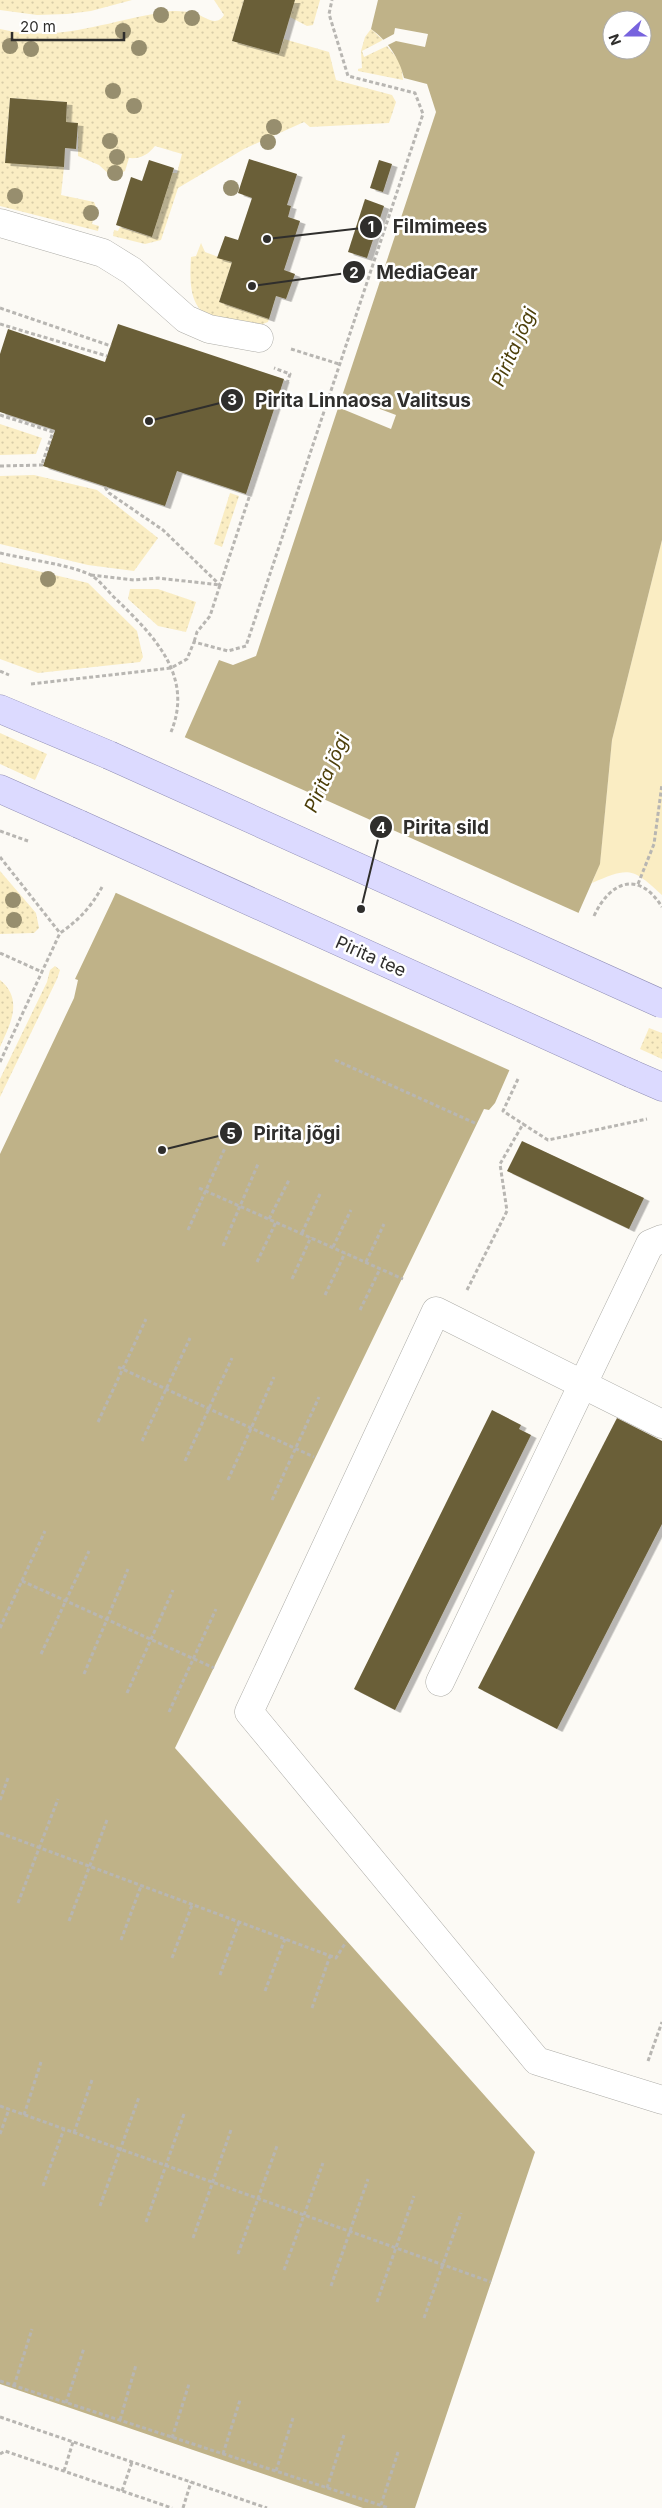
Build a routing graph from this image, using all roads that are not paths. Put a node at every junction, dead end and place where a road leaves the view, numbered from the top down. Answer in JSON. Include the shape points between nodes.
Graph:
{"nodes":[{"id":1,"x":0,"y":223,"type":"edge"},
{"id":2,"x":259,"y":338,"type":"road end"},
{"id":3,"x":0,"y":709,"type":"edge"},
{"id":4,"x":0,"y":789,"type":"edge"},
{"id":5,"x":662,"y":1004,"type":"edge"},
{"id":6,"x":662,"y":1087,"type":"edge"},
{"id":7,"x":662,"y":1239,"type":"edge"},
{"id":8,"x":584,"y":1385,"type":"junction"},
{"id":9,"x":662,"y":1424,"type":"edge"},
{"id":10,"x":440,"y":1682,"type":"dead end"},
{"id":11,"x":651,"y":2096,"type":"edge"}],
"edges":[{"from":1,"to":2,"type":"lane","via":[[103,253],[132,271],[186,319],[210,329]]},
{"from":3,"to":5,"type":"main road","bridge":true},
{"from":4,"to":6,"type":"main road","name":"Pirita tee","bridge":true},
{"from":7,"to":8,"type":"lane","via":[[650,1244]]},
{"from":8,"to":9,"type":"lane"},
{"from":8,"to":10,"type":"lane"},
{"from":8,"to":11,"type":"lane","via":[[436,1311],[249,1712],[537,2061]]}]}
